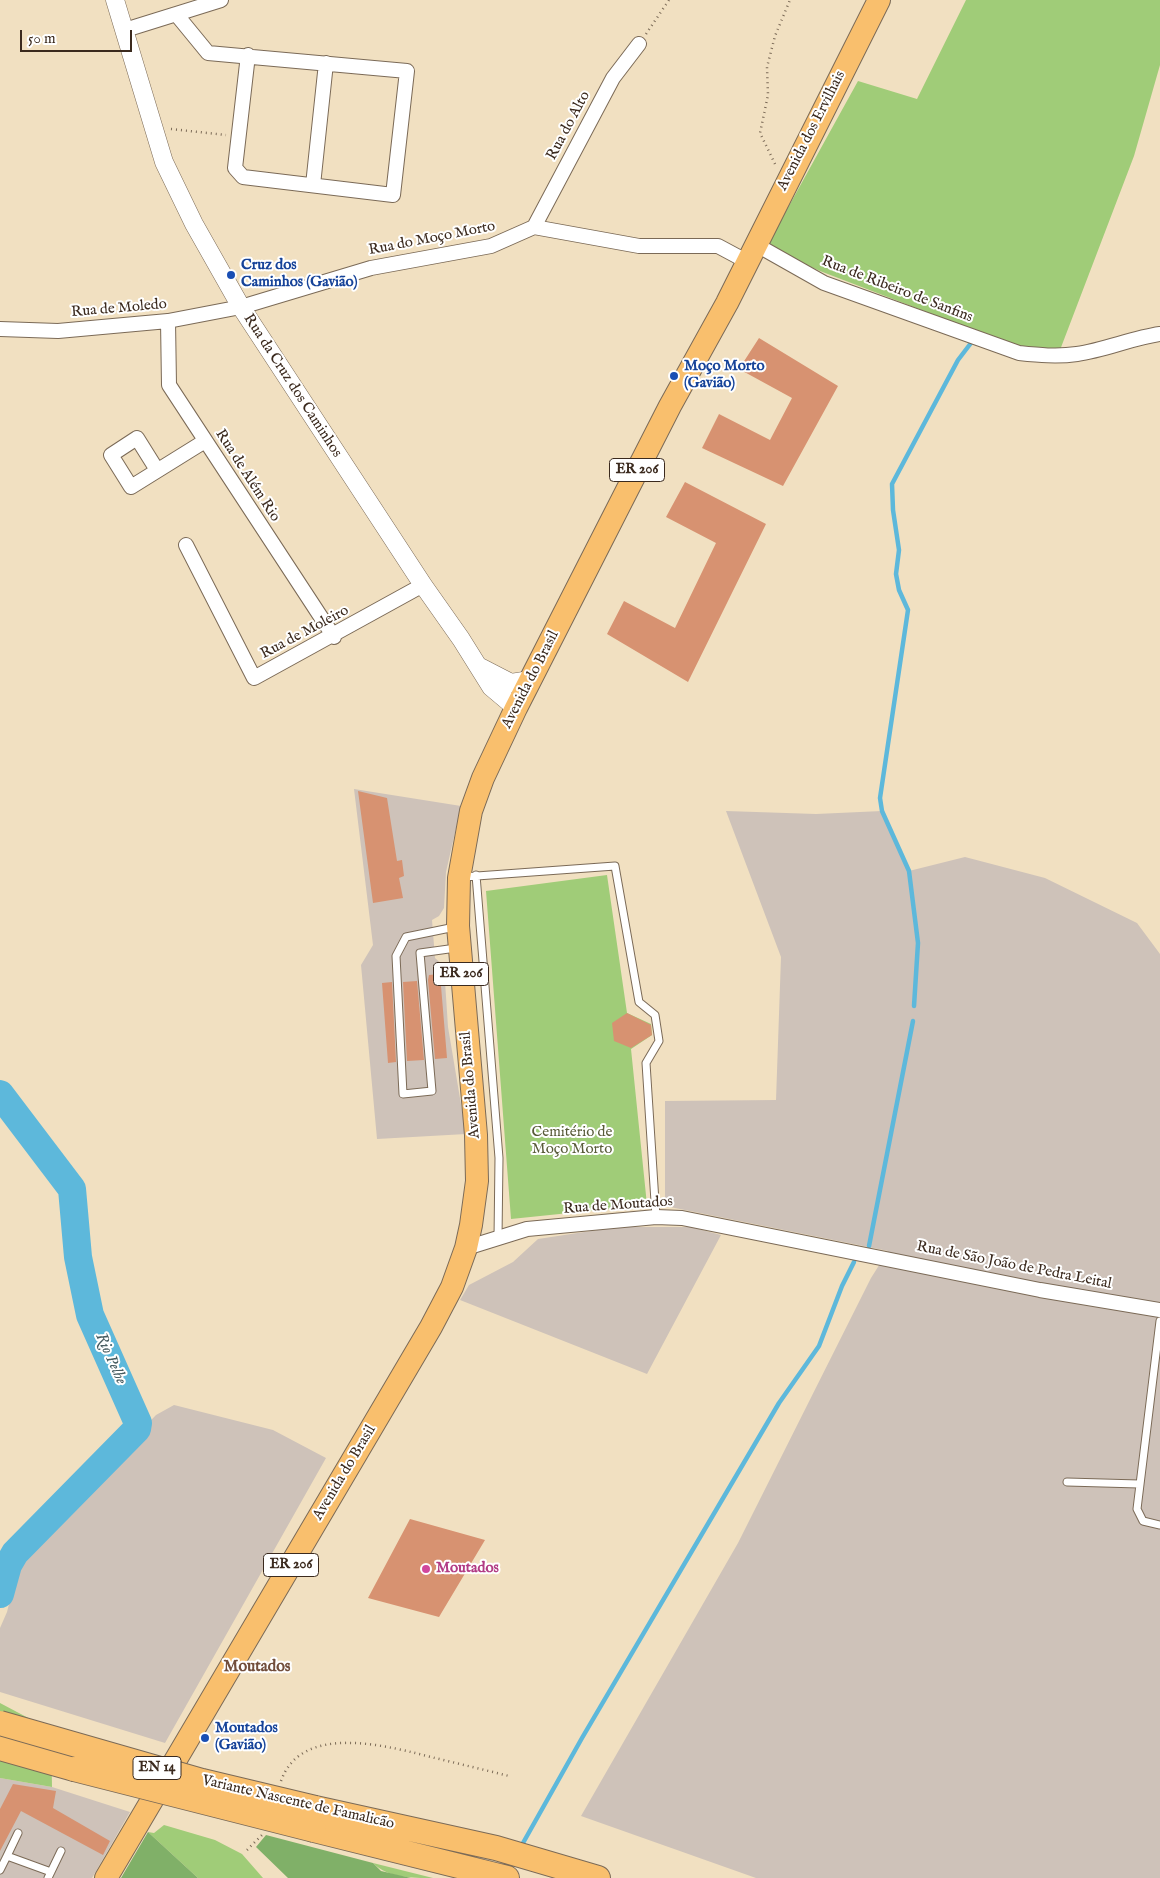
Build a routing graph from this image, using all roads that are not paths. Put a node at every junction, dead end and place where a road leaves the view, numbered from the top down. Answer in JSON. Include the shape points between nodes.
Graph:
{"nodes":[{"id":1,"x":115,"y":0,"type":"edge"},
{"id":2,"x":221,"y":0,"type":"edge"},
{"id":3,"x":879,"y":0,"type":"edge"},
{"id":4,"x":176,"y":14,"type":"junction"},
{"id":5,"x":125,"y":30,"type":"junction"},
{"id":6,"x":640,"y":44,"type":"road end"},
{"id":7,"x":248,"y":55,"type":"junction"},
{"id":8,"x":326,"y":63,"type":"junction"},
{"id":9,"x":313,"y":185,"type":"junction"},
{"id":10,"x":534,"y":227,"type":"junction"},
{"id":11,"x":750,"y":253,"type":"junction"},
{"id":12,"x":241,"y":307,"type":"junction"},
{"id":13,"x":168,"y":321,"type":"junction"},
{"id":14,"x":0,"y":329,"type":"edge"},
{"id":15,"x":1160,"y":334,"type":"edge"},
{"id":16,"x":205,"y":441,"type":"junction"},
{"id":17,"x":157,"y":470,"type":"dead end"},
{"id":18,"x":186,"y":545,"type":"dead end"},
{"id":19,"x":423,"y":586,"type":"junction"},
{"id":20,"x":334,"y":637,"type":"junction"},
{"id":21,"x":479,"y":666,"type":"junction"},
{"id":22,"x":530,"y":680,"type":"junction"},
{"id":23,"x":516,"y":708,"type":"junction"},
{"id":24,"x":468,"y":876,"type":"junction"},
{"id":25,"x":458,"y":937,"type":"junction"},
{"id":26,"x":656,"y":1217,"type":"junction"},
{"id":27,"x":498,"y":1238,"type":"junction"},
{"id":28,"x":466,"y":1248,"type":"junction"},
{"id":29,"x":862,"y":1253,"type":"joint"},
{"id":30,"x":1160,"y":1310,"type":"edge"},
{"id":31,"x":1160,"y":1321,"type":"edge"},
{"id":32,"x":1068,"y":1482,"type":"dead end"},
{"id":33,"x":1139,"y":1484,"type":"junction"},
{"id":34,"x":1160,"y":1526,"type":"edge"},
{"id":35,"x":0,"y":1723,"type":"edge"},
{"id":36,"x":0,"y":1748,"type":"edge"},
{"id":37,"x":0,"y":1759,"type":"edge"},
{"id":38,"x":74,"y":1770,"type":"junction"},
{"id":39,"x":315,"y":1819,"type":"junction"},
{"id":40,"x":18,"y":1833,"type":"dead end"},
{"id":41,"x":61,"y":1851,"type":"dead end"},
{"id":42,"x":7,"y":1856,"type":"junction"},
{"id":43,"x":0,"y":1870,"type":"edge"},
{"id":44,"x":49,"y":1875,"type":"edge"},
{"id":45,"x":106,"y":1878,"type":"edge"},
{"id":46,"x":506,"y":1878,"type":"edge"},
{"id":47,"x":598,"y":1878,"type":"edge"}],
"edges":[{"from":1,"to":5,"type":"street","name":"Rua da Cruz dos Caminhos"},
{"from":2,"to":4,"type":"street"},
{"from":3,"to":11,"type":"main road","name":"Avenida dos Ervilhais","number":"ER 206"},
{"from":4,"to":5,"type":"street"},
{"from":4,"to":7,"type":"street","via":[[208,52]]},
{"from":5,"to":12,"type":"street","name":"Rua da Cruz dos Caminhos","via":[[173,183]]},
{"from":6,"to":10,"type":"street","name":"Rua do Alto","via":[[613,78]]},
{"from":7,"to":8,"type":"street"},
{"from":7,"to":9,"type":"street","via":[[235,168],[243,177]]},
{"from":8,"to":9,"type":"street"},
{"from":8,"to":9,"type":"street","via":[[407,70],[393,195]]},
{"from":10,"to":11,"type":"street","via":[[639,246],[718,246]]},
{"from":10,"to":12,"type":"street","name":"Rua do Moço Morto","via":[[491,246],[371,268]]},
{"from":11,"to":15,"type":"street","name":"Rua de Ribeiro de Sanfins","via":[[1019,353],[1046,356],[1077,354]]},
{"from":11,"to":22,"type":"main road","name":"Avenida do Brasil","number":"ER 206"},
{"from":12,"to":13,"type":"street","name":"Rua de Moledo"},
{"from":12,"to":19,"type":"street","name":"Rua da Cruz dos Caminhos"},
{"from":13,"to":14,"type":"street","name":"Rua de Moledo","via":[[58,331]]},
{"from":13,"to":16,"type":"street","name":"Rua de Além Rio","via":[[170,385]]},
{"from":16,"to":17,"type":"street"},
{"from":16,"to":20,"type":"street","name":"Rua de Além Rio"},
{"from":18,"to":20,"type":"street","name":"Rua de Moleiro","via":[[254,678]]},
{"from":19,"to":20,"type":"street","name":"Rua de Moleiro"},
{"from":19,"to":21,"type":"street","name":"Rua da Cruz dos Caminhos"},
{"from":21,"to":22,"type":"street","name":"Rua da Cruz dos Caminhos","via":[[512,683]]},
{"from":21,"to":23,"type":"street","name":"Rua da Cruz dos Caminhos","via":[[491,687]]},
{"from":22,"to":23,"type":"main road","name":"Avenida do Brasil","number":"ER 206"},
{"from":23,"to":24,"type":"main road","name":"Avenida do Brasil","number":"ER 206","via":[[471,811]]},
{"from":24,"to":25,"type":"main road","name":"Avenida do Brasil","number":"ER 206"},
{"from":24,"to":26,"type":"lane","via":[[615,866],[639,1002],[655,1015],[659,1041],[646,1063]]},
{"from":24,"to":27,"type":"lane","via":[[498,1158]]},
{"from":25,"to":25,"type":"lane","via":[[406,937],[396,956],[402,1094],[432,1091],[420,952]]},
{"from":25,"to":28,"type":"main road","name":"Avenida do Brasil","number":"ER 206","via":[[476,1135],[477,1181]]},
{"from":26,"to":27,"type":"street","name":"Rua de Moutados","via":[[527,1230]]},
{"from":26,"to":29,"type":"street","name":"Rua de Moutados","via":[[682,1218]]},
{"from":27,"to":28,"type":"street","name":"Rua de Moutados"},
{"from":28,"to":45,"type":"main road","name":"Avenida do Brasil","number":"ER 206","via":[[452,1287],[431,1327]]},
{"from":29,"to":30,"type":"street","name":"Rua de São João de Pedra Leital","via":[[1040,1290]]},
{"from":31,"to":33,"type":"lane"},
{"from":32,"to":33,"type":"lane"},
{"from":33,"to":34,"type":"lane","via":[[1137,1509],[1144,1520]]},
{"from":35,"to":39,"type":"highway","name":"Variante Nascente de Famalicão","number":"EN 14","bridge":true,"via":[[202,1781]]},
{"from":36,"to":38,"type":"highway","name":"Variante Nascente de Famalicão","number":"EN 14"},
{"from":37,"to":38,"type":"highway"},
{"from":38,"to":39,"type":"highway","name":"Variante Nascente de Famalicão","number":"EN 14","bridge":true},
{"from":39,"to":46,"type":"highway","name":"Variante Nascente de Famalicão","number":"EN 14"},
{"from":39,"to":47,"type":"highway","name":"Variante Nascente de Famalicão","number":"EN 14","via":[[496,1848]]},
{"from":40,"to":42,"type":"lane"},
{"from":41,"to":44,"type":"lane"},
{"from":42,"to":43,"type":"lane"},
{"from":42,"to":44,"type":"lane"}]}
